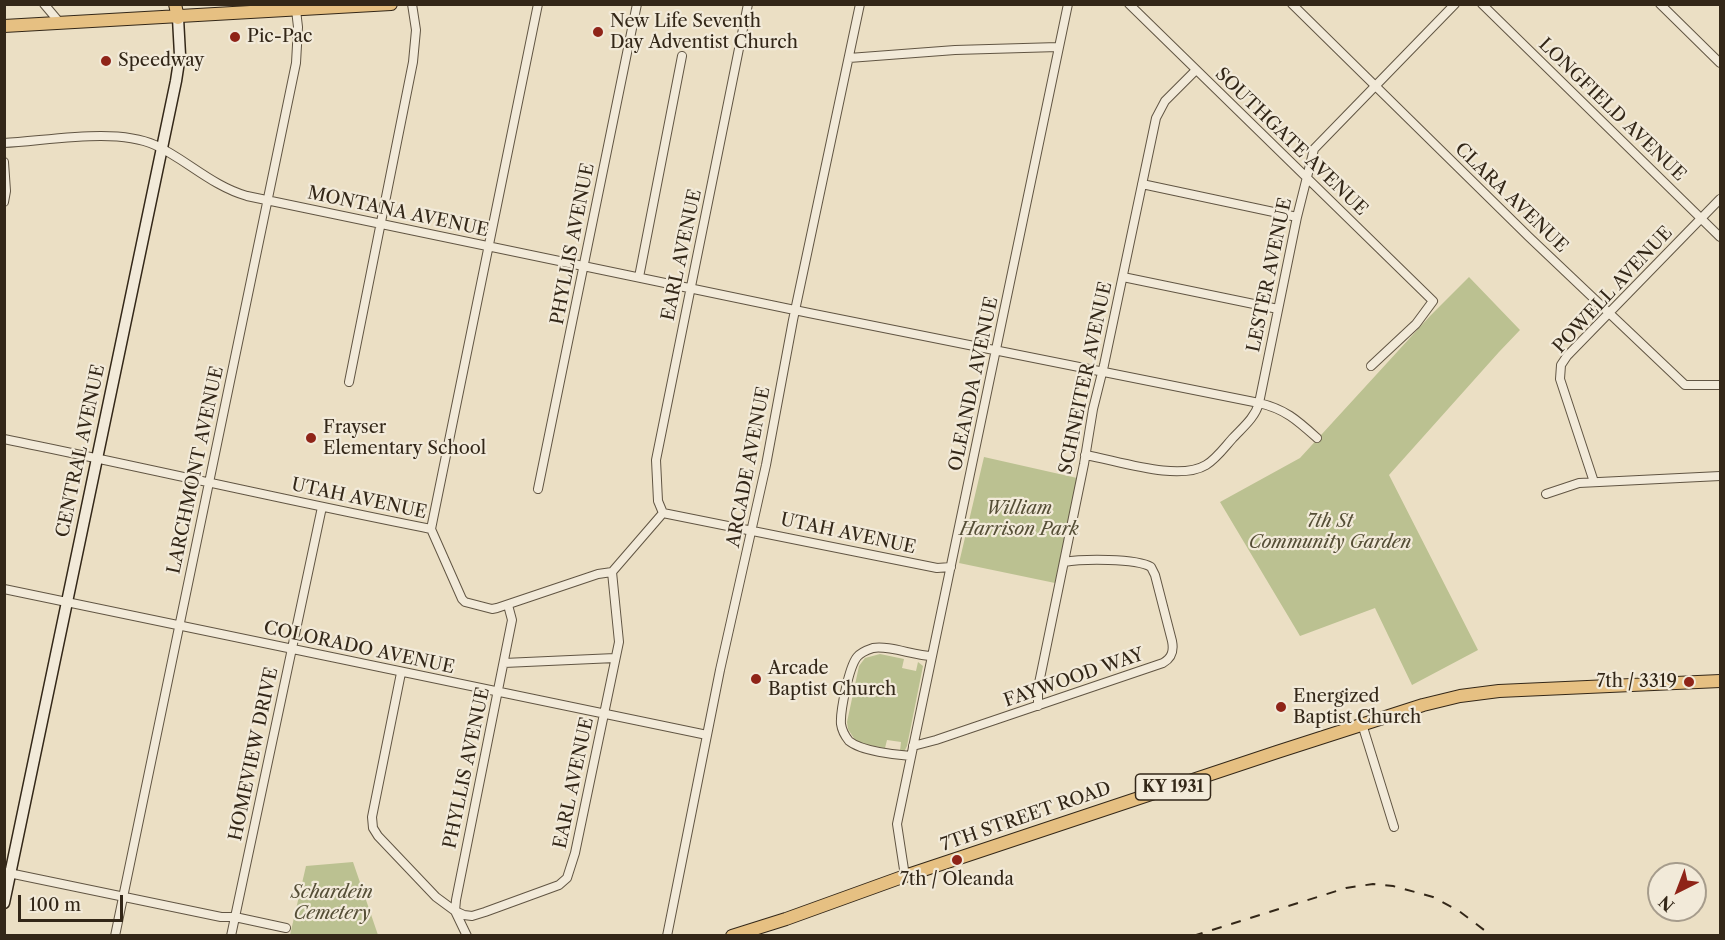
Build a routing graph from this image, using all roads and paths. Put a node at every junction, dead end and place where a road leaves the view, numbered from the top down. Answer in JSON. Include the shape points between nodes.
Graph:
{"nodes":[{"id":1,"x":44,"y":4,"type":"edge"},
{"id":2,"x":174,"y":4,"type":"edge"},
{"id":3,"x":391,"y":4,"type":"edge"},
{"id":4,"x":412,"y":4,"type":"edge"},
{"id":5,"x":538,"y":4,"type":"edge"},
{"id":6,"x":637,"y":4,"type":"edge"},
{"id":7,"x":748,"y":4,"type":"edge"},
{"id":8,"x":860,"y":4,"type":"edge"},
{"id":9,"x":1068,"y":4,"type":"edge"},
{"id":10,"x":1129,"y":4,"type":"edge"},
{"id":11,"x":1292,"y":4,"type":"edge"},
{"id":12,"x":1455,"y":4,"type":"edge"},
{"id":13,"x":1482,"y":4,"type":"edge"},
{"id":14,"x":1660,"y":4,"type":"edge"},
{"id":15,"x":268,"y":8,"type":"edge"},
{"id":16,"x":296,"y":10,"type":"junction"},
{"id":17,"x":178,"y":18,"type":"junction"},
{"id":18,"x":60,"y":23,"type":"junction"},
{"id":19,"x":4,"y":26,"type":"edge"},
{"id":20,"x":1058,"y":47,"type":"junction"},
{"id":21,"x":682,"y":56,"type":"dead end"},
{"id":22,"x":849,"y":58,"type":"junction"},
{"id":23,"x":1720,"y":63,"type":"edge"},
{"id":24,"x":1196,"y":70,"type":"junction"},
{"id":25,"x":1374,"y":86,"type":"junction"},
{"id":26,"x":4,"y":143,"type":"edge"},
{"id":27,"x":162,"y":149,"type":"junction"},
{"id":28,"x":4,"y":162,"type":"edge"},
{"id":29,"x":1306,"y":178,"type":"junction"},
{"id":30,"x":1142,"y":184,"type":"junction"},
{"id":31,"x":1720,"y":199,"type":"edge"},
{"id":32,"x":267,"y":201,"type":"junction"},
{"id":33,"x":4,"y":202,"type":"edge"},
{"id":34,"x":1297,"y":217,"type":"junction"},
{"id":35,"x":1702,"y":218,"type":"junction"},
{"id":36,"x":379,"y":224,"type":"junction"},
{"id":37,"x":1720,"y":237,"type":"edge"},
{"id":38,"x":489,"y":246,"type":"junction"},
{"id":39,"x":584,"y":266,"type":"junction"},
{"id":40,"x":639,"y":277,"type":"junction"},
{"id":41,"x":1123,"y":278,"type":"junction"},
{"id":42,"x":691,"y":287,"type":"junction"},
{"id":43,"x":795,"y":309,"type":"junction"},
{"id":44,"x":1278,"y":309,"type":"junction"},
{"id":45,"x":1609,"y":312,"type":"junction"},
{"id":46,"x":996,"y":349,"type":"junction"},
{"id":47,"x":1371,"y":366,"type":"dead end"},
{"id":48,"x":1102,"y":371,"type":"junction"},
{"id":49,"x":349,"y":382,"type":"dead end"},
{"id":50,"x":1720,"y":385,"type":"edge"},
{"id":51,"x":1259,"y":403,"type":"junction"},
{"id":52,"x":4,"y":438,"type":"edge"},
{"id":53,"x":1317,"y":438,"type":"dead end"},
{"id":54,"x":1085,"y":455,"type":"junction"},
{"id":55,"x":98,"y":458,"type":"junction"},
{"id":56,"x":1720,"y":476,"type":"edge"},
{"id":57,"x":210,"y":482,"type":"junction"},
{"id":58,"x":1594,"y":482,"type":"junction"},
{"id":59,"x":538,"y":489,"type":"dead end"},
{"id":60,"x":1546,"y":494,"type":"dead end"},
{"id":61,"x":321,"y":507,"type":"junction"},
{"id":62,"x":663,"y":513,"type":"junction"},
{"id":63,"x":431,"y":529,"type":"junction"},
{"id":64,"x":753,"y":530,"type":"junction"},
{"id":65,"x":1064,"y":562,"type":"junction"},
{"id":66,"x":951,"y":567,"type":"junction"},
{"id":67,"x":612,"y":572,"type":"junction"},
{"id":68,"x":4,"y":589,"type":"edge"},
{"id":69,"x":68,"y":603,"type":"junction"},
{"id":70,"x":508,"y":604,"type":"junction"},
{"id":71,"x":179,"y":626,"type":"junction"},
{"id":72,"x":291,"y":650,"type":"junction"},
{"id":73,"x":933,"y":656,"type":"junction"},
{"id":74,"x":615,"y":658,"type":"junction"},
{"id":75,"x":504,"y":663,"type":"junction"},
{"id":76,"x":401,"y":673,"type":"junction"},
{"id":77,"x":1720,"y":681,"type":"edge"},
{"id":78,"x":498,"y":693,"type":"junction"},
{"id":79,"x":1038,"y":706,"type":"junction"},
{"id":80,"x":604,"y":715,"type":"junction"},
{"id":81,"x":1362,"y":724,"type":"junction"},
{"id":82,"x":707,"y":735,"type":"junction"},
{"id":83,"x":914,"y":746,"type":"junction"},
{"id":84,"x":911,"y":756,"type":"junction"},
{"id":85,"x":1394,"y":827,"type":"dead end"},
{"id":86,"x":8,"y":873,"type":"edge"},
{"id":87,"x":905,"y":876,"type":"junction"},
{"id":88,"x":123,"y":897,"type":"junction"},
{"id":89,"x":4,"y":903,"type":"edge"},
{"id":90,"x":455,"y":911,"type":"junction"},
{"id":91,"x":236,"y":917,"type":"junction"},
{"id":92,"x":286,"y":928,"type":"dead end"},
{"id":93,"x":115,"y":936,"type":"edge"},
{"id":94,"x":231,"y":936,"type":"edge"},
{"id":95,"x":467,"y":936,"type":"edge"},
{"id":96,"x":667,"y":936,"type":"edge"},
{"id":97,"x":732,"y":936,"type":"edge"}],
"edges":[{"from":1,"to":18,"type":"street"},
{"from":2,"to":17,"type":"main road","name":"CENTRAL AVENUE"},
{"from":3,"to":16,"type":"main road"},
{"from":4,"to":36,"type":"street","via":[[416,45]]},
{"from":5,"to":38,"type":"street"},
{"from":6,"to":39,"type":"street","name":"PHYLLIS AVENUE"},
{"from":7,"to":42,"type":"street","name":"EARL AVENUE"},
{"from":8,"to":22,"type":"street","name":"ARCADE AVENUE"},
{"from":9,"to":20,"type":"street","name":"OLEANDA AVENUE"},
{"from":10,"to":24,"type":"street","name":"SOUTHGATE AVENUE"},
{"from":11,"to":25,"type":"street","name":"CLARA AVENUE"},
{"from":12,"to":25,"type":"street","name":"LESTER AVENUE"},
{"from":13,"to":35,"type":"street","name":"LONGFIELD AVENUE"},
{"from":14,"to":23,"type":"street"},
{"from":15,"to":16,"type":"main road"},
{"from":15,"to":17,"type":"main road"},
{"from":16,"to":32,"type":"street","name":"LARCHMONT AVENUE","via":[[296,63]]},
{"from":17,"to":18,"type":"main road"},
{"from":17,"to":27,"type":"street","name":"CENTRAL AVENUE","via":[[178,73]]},
{"from":18,"to":19,"type":"main road"},
{"from":20,"to":22,"type":"street"},
{"from":20,"to":46,"type":"street","name":"OLEANDA AVENUE"},
{"from":21,"to":40,"type":"street"},
{"from":22,"to":43,"type":"street","name":"ARCADE AVENUE"},
{"from":24,"to":29,"type":"street","name":"SOUTHGATE AVENUE"},
{"from":24,"to":30,"type":"street","name":"SCHNEITER AVENUE","via":[[1158,110]]},
{"from":25,"to":29,"type":"street","name":"LESTER AVENUE","via":[[1314,149]]},
{"from":25,"to":45,"type":"street","name":"CLARA AVENUE"},
{"from":26,"to":27,"type":"street","name":"MONTANA AVENUE","via":[[120,137],[138,139]]},
{"from":27,"to":32,"type":"street","name":"MONTANA AVENUE","via":[[220,186]]},
{"from":27,"to":55,"type":"street","name":"CENTRAL AVENUE"},
{"from":28,"to":33,"type":"street"},
{"from":29,"to":34,"type":"street","name":"LESTER AVENUE"},
{"from":29,"to":47,"type":"street","name":"SOUTHGATE AVENUE","via":[[1432,301],[1416,324]]},
{"from":30,"to":34,"type":"street"},
{"from":30,"to":41,"type":"street","name":"SCHNEITER AVENUE"},
{"from":31,"to":35,"type":"street","name":"POWELL AVENUE"},
{"from":32,"to":36,"type":"street","name":"MONTANA AVENUE"},
{"from":32,"to":57,"type":"street","name":"LARCHMONT AVENUE"},
{"from":34,"to":44,"type":"street","name":"LESTER AVENUE"},
{"from":35,"to":37,"type":"street","name":"LONGFIELD AVENUE"},
{"from":35,"to":45,"type":"street","name":"POWELL AVENUE"},
{"from":36,"to":38,"type":"street","name":"MONTANA AVENUE"},
{"from":36,"to":49,"type":"street"},
{"from":38,"to":39,"type":"street","name":"MONTANA AVENUE"},
{"from":38,"to":63,"type":"street"},
{"from":39,"to":40,"type":"street","name":"MONTANA AVENUE"},
{"from":39,"to":59,"type":"street","name":"PHYLLIS AVENUE"},
{"from":40,"to":42,"type":"street","name":"MONTANA AVENUE"},
{"from":41,"to":44,"type":"street"},
{"from":41,"to":48,"type":"street","name":"SCHNEITER AVENUE"},
{"from":42,"to":43,"type":"street","name":"MONTANA AVENUE"},
{"from":42,"to":62,"type":"street","name":"EARL AVENUE","via":[[656,459],[658,501]]},
{"from":43,"to":46,"type":"street","name":"MONTANA AVENUE"},
{"from":43,"to":64,"type":"street","name":"ARCADE AVENUE"},
{"from":44,"to":51,"type":"street","name":"LESTER AVENUE"},
{"from":45,"to":50,"type":"street","name":"CLARA AVENUE","via":[[1685,385]]},
{"from":45,"to":58,"type":"street","name":"POWELL AVENUE","via":[[1567,356],[1560,370]]},
{"from":46,"to":48,"type":"street","name":"MONTANA AVENUE"},
{"from":46,"to":66,"type":"street","name":"OLEANDA AVENUE"},
{"from":48,"to":51,"type":"street","name":"MONTANA AVENUE"},
{"from":48,"to":54,"type":"street","name":"SCHNEITER AVENUE"},
{"from":51,"to":53,"type":"street","name":"MONTANA AVENUE","via":[[1290,414]]},
{"from":51,"to":54,"type":"street","name":"LESTER AVENUE","via":[[1241,429],[1198,469],[1167,471]]},
{"from":52,"to":55,"type":"street","name":"UTAH AVENUE"},
{"from":54,"to":65,"type":"street","name":"SCHNEITER AVENUE"},
{"from":55,"to":57,"type":"street","name":"UTAH AVENUE"},
{"from":55,"to":69,"type":"street","name":"CENTRAL AVENUE"},
{"from":56,"to":58,"type":"street"},
{"from":57,"to":61,"type":"street","name":"UTAH AVENUE"},
{"from":57,"to":71,"type":"street","name":"LARCHMONT AVENUE"},
{"from":58,"to":60,"type":"street"},
{"from":61,"to":63,"type":"street","name":"UTAH AVENUE"},
{"from":61,"to":72,"type":"street","name":"HOMEVIEW DRIVE"},
{"from":62,"to":64,"type":"street","name":"UTAH AVENUE"},
{"from":62,"to":67,"type":"street"},
{"from":63,"to":70,"type":"street","name":"UTAH AVENUE","via":[[465,602],[492,609]]},
{"from":64,"to":66,"type":"street","name":"UTAH AVENUE","via":[[937,568]]},
{"from":64,"to":82,"type":"street","name":"ARCADE AVENUE"},
{"from":65,"to":79,"type":"street","name":"SCHNEITER AVENUE","via":[[1038,688]]},
{"from":65,"to":79,"type":"street","name":"FAYWOOD WAY","via":[[1090,560],[1151,567],[1170,628],[1173,652],[1163,663]]},
{"from":66,"to":73,"type":"street","name":"OLEANDA AVENUE"},
{"from":67,"to":70,"type":"street","name":"UTAH AVENUE"},
{"from":67,"to":74,"type":"street","name":"EARL AVENUE","via":[[619,642]]},
{"from":68,"to":69,"type":"street","name":"COLORADO AVENUE"},
{"from":69,"to":71,"type":"street","name":"COLORADO AVENUE"},
{"from":69,"to":86,"type":"street","name":"CENTRAL AVENUE"},
{"from":70,"to":75,"type":"street","name":"PHYLLIS AVENUE","via":[[512,620]]},
{"from":71,"to":72,"type":"street","name":"COLORADO AVENUE"},
{"from":71,"to":88,"type":"street","name":"LARCHMONT AVENUE"},
{"from":72,"to":76,"type":"street","name":"COLORADO AVENUE"},
{"from":72,"to":91,"type":"street","name":"HOMEVIEW DRIVE"},
{"from":73,"to":83,"type":"street","name":"OLEANDA AVENUE"},
{"from":73,"to":84,"type":"street","via":[[873,648],[860,654],[851,669],[841,721],[847,738],[858,746]]},
{"from":74,"to":75,"type":"street"},
{"from":74,"to":80,"type":"street","name":"EARL AVENUE"},
{"from":75,"to":78,"type":"street","name":"PHYLLIS AVENUE"},
{"from":76,"to":78,"type":"street","name":"COLORADO AVENUE"},
{"from":76,"to":90,"type":"street","via":[[373,828],[436,897]]},
{"from":77,"to":81,"type":"main road","name":"7TH STREET ROAD","number":"KY 1931","via":[[1474,694]]},
{"from":78,"to":80,"type":"street","name":"COLORADO AVENUE"},
{"from":78,"to":90,"type":"street","name":"PHYLLIS AVENUE"},
{"from":79,"to":83,"type":"street","name":"FAYWOOD WAY"},
{"from":80,"to":82,"type":"street","name":"COLORADO AVENUE"},
{"from":80,"to":90,"type":"street","name":"EARL AVENUE","via":[[567,878],[559,885],[472,916]]},
{"from":81,"to":85,"type":"street"},
{"from":81,"to":87,"type":"main road","name":"7TH STREET ROAD","number":"KY 1931"},
{"from":82,"to":96,"type":"street","name":"ARCADE AVENUE"},
{"from":83,"to":84,"type":"street","name":"OLEANDA AVENUE"},
{"from":84,"to":87,"type":"street","name":"OLEANDA AVENUE","via":[[897,824]]},
{"from":86,"to":88,"type":"street"},
{"from":86,"to":89,"type":"street","name":"CENTRAL AVENUE"},
{"from":87,"to":97,"type":"main road","name":"7TH STREET ROAD","number":"KY 1931"},
{"from":88,"to":91,"type":"street"},
{"from":88,"to":93,"type":"street","name":"LARCHMONT AVENUE"},
{"from":90,"to":95,"type":"street"},
{"from":91,"to":92,"type":"street"},
{"from":91,"to":94,"type":"street","name":"HOMEVIEW DRIVE"}]}
